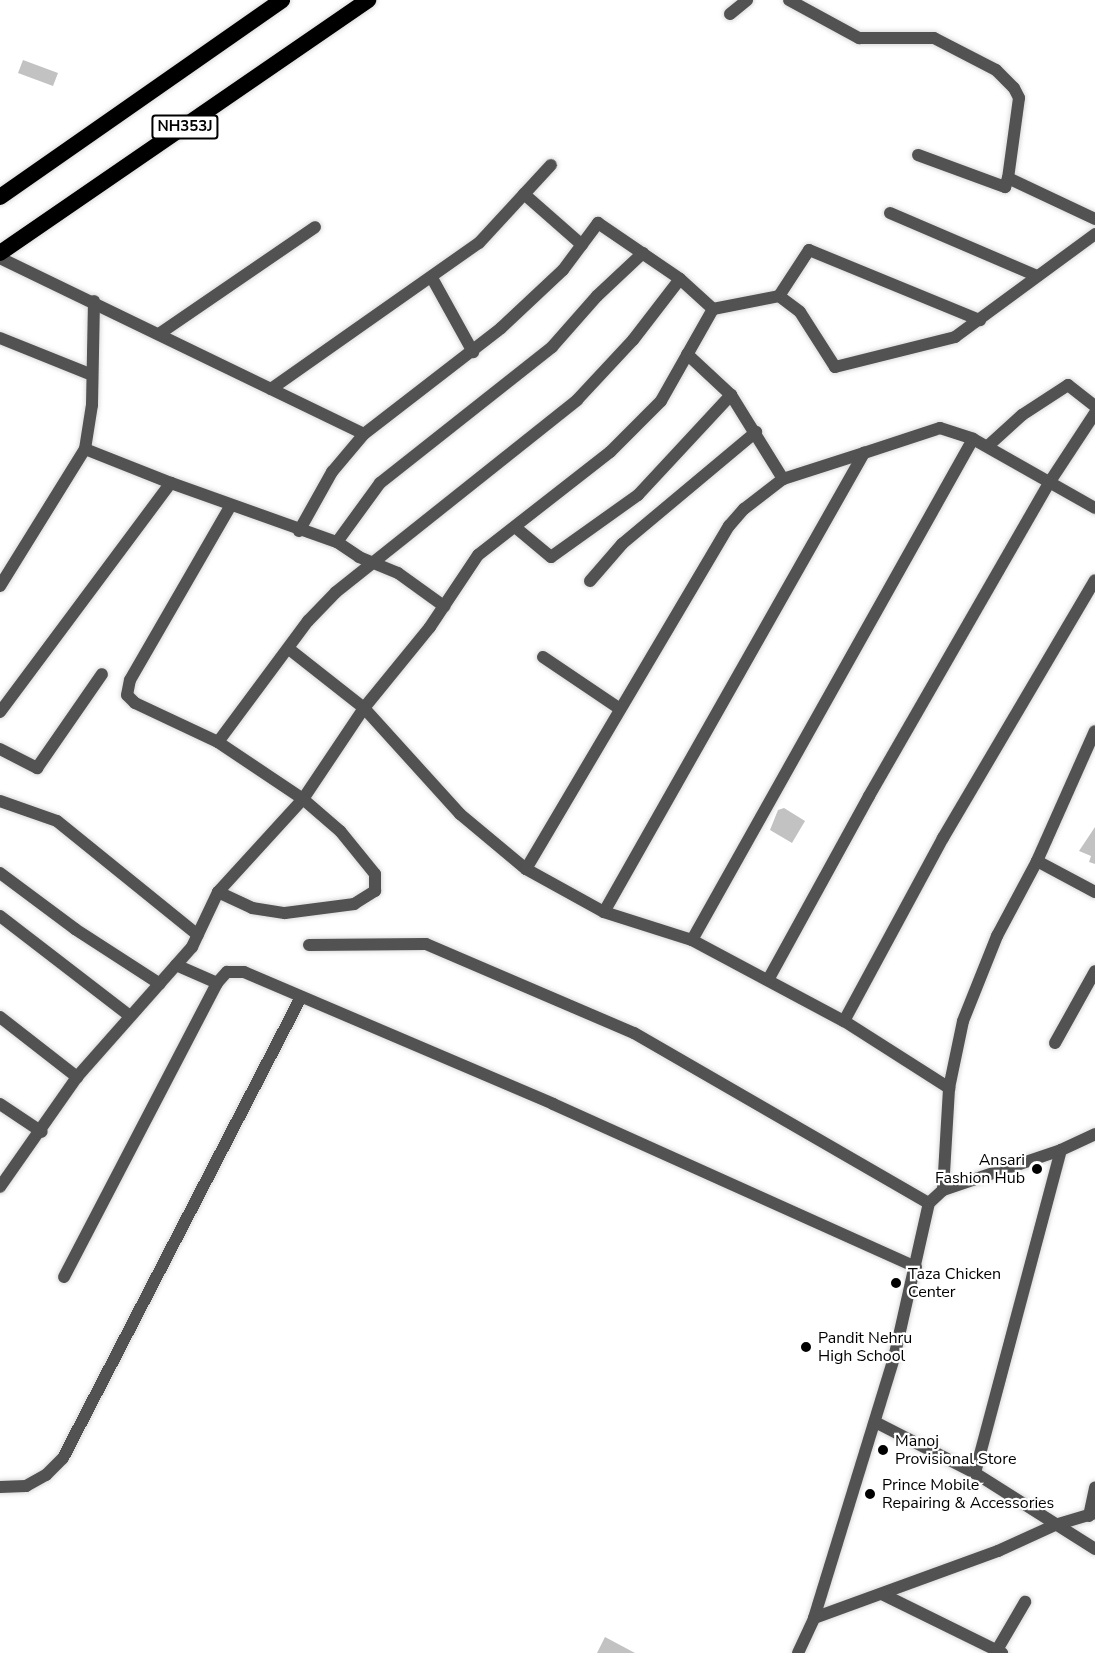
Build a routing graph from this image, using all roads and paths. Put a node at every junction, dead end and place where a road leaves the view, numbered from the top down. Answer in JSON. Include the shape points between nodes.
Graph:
{"nodes":[{"id":1,"x":282,"y":0,"type":"edge"},
{"id":2,"x":368,"y":0,"type":"edge"},
{"id":3,"x":747,"y":0,"type":"edge"},
{"id":4,"x":789,"y":0,"type":"edge"},
{"id":5,"x":730,"y":14,"type":"dead end"},
{"id":6,"x":918,"y":155,"type":"dead end"},
{"id":7,"x":550,"y":165,"type":"dead end"},
{"id":8,"x":1008,"y":178,"type":"junction"},
{"id":9,"x":524,"y":194,"type":"junction"},
{"id":10,"x":0,"y":197,"type":"edge"},
{"id":11,"x":890,"y":213,"type":"dead end"},
{"id":12,"x":1095,"y":219,"type":"edge"},
{"id":13,"x":315,"y":226,"type":"dead end"},
{"id":14,"x":1095,"y":234,"type":"edge"},
{"id":15,"x":582,"y":245,"type":"junction"},
{"id":16,"x":0,"y":253,"type":"edge"},
{"id":17,"x":644,"y":253,"type":"junction"},
{"id":18,"x":0,"y":258,"type":"edge"},
{"id":19,"x":1037,"y":276,"type":"junction"},
{"id":20,"x":432,"y":278,"type":"junction"},
{"id":21,"x":680,"y":279,"type":"junction"},
{"id":22,"x":779,"y":296,"type":"junction"},
{"id":23,"x":94,"y":301,"type":"junction"},
{"id":24,"x":714,"y":309,"type":"junction"},
{"id":25,"x":980,"y":320,"type":"junction"},
{"id":26,"x":159,"y":334,"type":"junction"},
{"id":27,"x":0,"y":338,"type":"edge"},
{"id":28,"x":473,"y":352,"type":"junction"},
{"id":29,"x":687,"y":354,"type":"junction"},
{"id":30,"x":92,"y":375,"type":"junction"},
{"id":31,"x":271,"y":389,"type":"junction"},
{"id":32,"x":731,"y":395,"type":"junction"},
{"id":33,"x":1095,"y":406,"type":"edge"},
{"id":34,"x":1095,"y":413,"type":"edge"},
{"id":35,"x":756,"y":432,"type":"junction"},
{"id":36,"x":364,"y":434,"type":"junction"},
{"id":37,"x":973,"y":439,"type":"junction"},
{"id":38,"x":989,"y":445,"type":"junction"},
{"id":39,"x":85,"y":449,"type":"junction"},
{"id":40,"x":864,"y":453,"type":"junction"},
{"id":41,"x":783,"y":479,"type":"junction"},
{"id":42,"x":1051,"y":480,"type":"junction"},
{"id":43,"x":171,"y":483,"type":"junction"},
{"id":44,"x":230,"y":507,"type":"junction"},
{"id":45,"x":1095,"y":508,"type":"edge"},
{"id":46,"x":515,"y":527,"type":"junction"},
{"id":47,"x":299,"y":531,"type":"junction"},
{"id":48,"x":337,"y":542,"type":"junction"},
{"id":49,"x":376,"y":562,"type":"junction"},
{"id":50,"x":1095,"y":580,"type":"edge"},
{"id":51,"x":590,"y":581,"type":"dead end"},
{"id":52,"x":0,"y":586,"type":"edge"},
{"id":53,"x":444,"y":606,"type":"junction"},
{"id":54,"x":289,"y":649,"type":"junction"},
{"id":55,"x":543,"y":657,"type":"dead end"},
{"id":56,"x":102,"y":675,"type":"dead end"},
{"id":57,"x":364,"y":708,"type":"junction"},
{"id":58,"x":620,"y":709,"type":"junction"},
{"id":59,"x":0,"y":712,"type":"edge"},
{"id":60,"x":1095,"y":731,"type":"edge"},
{"id":61,"x":218,"y":742,"type":"junction"},
{"id":62,"x":0,"y":749,"type":"edge"},
{"id":63,"x":303,"y":799,"type":"junction"},
{"id":64,"x":0,"y":801,"type":"edge"},
{"id":65,"x":1037,"y":861,"type":"junction"},
{"id":66,"x":526,"y":869,"type":"junction"},
{"id":67,"x":0,"y":873,"type":"edge"},
{"id":68,"x":218,"y":892,"type":"junction"},
{"id":69,"x":1095,"y":892,"type":"edge"},
{"id":70,"x":604,"y":912,"type":"junction"},
{"id":71,"x":0,"y":916,"type":"edge"},
{"id":72,"x":198,"y":935,"type":"junction"},
{"id":73,"x":692,"y":940,"type":"junction"},
{"id":74,"x":309,"y":945,"type":"dead end"},
{"id":75,"x":176,"y":965,"type":"junction"},
{"id":76,"x":1095,"y":971,"type":"edge"},
{"id":77,"x":768,"y":980,"type":"junction"},
{"id":78,"x":218,"y":983,"type":"junction"},
{"id":79,"x":160,"y":984,"type":"junction"},
{"id":80,"x":302,"y":997,"type":"junction"},
{"id":81,"x":130,"y":1016,"type":"junction"},
{"id":82,"x":0,"y":1017,"type":"edge"},
{"id":83,"x":844,"y":1021,"type":"junction"},
{"id":84,"x":1055,"y":1043,"type":"dead end"},
{"id":85,"x":77,"y":1077,"type":"junction"},
{"id":86,"x":949,"y":1088,"type":"junction"},
{"id":87,"x":0,"y":1104,"type":"edge"},
{"id":88,"x":42,"y":1132,"type":"junction"},
{"id":89,"x":1095,"y":1134,"type":"edge"},
{"id":90,"x":1061,"y":1150,"type":"junction"},
{"id":91,"x":0,"y":1187,"type":"edge"},
{"id":92,"x":943,"y":1190,"type":"junction"},
{"id":93,"x":930,"y":1203,"type":"junction"},
{"id":94,"x":916,"y":1267,"type":"junction"},
{"id":95,"x":64,"y":1277,"type":"dead end"},
{"id":96,"x":875,"y":1422,"type":"junction"},
{"id":97,"x":975,"y":1473,"type":"junction"},
{"id":98,"x":0,"y":1487,"type":"edge"},
{"id":99,"x":1095,"y":1488,"type":"edge"},
{"id":100,"x":1092,"y":1515,"type":"edge"},
{"id":101,"x":1055,"y":1525,"type":"junction"},
{"id":102,"x":1095,"y":1549,"type":"edge"},
{"id":103,"x":882,"y":1594,"type":"junction"},
{"id":104,"x":1025,"y":1602,"type":"dead end"},
{"id":105,"x":814,"y":1618,"type":"junction"},
{"id":106,"x":1000,"y":1652,"type":"edge"},
{"id":107,"x":798,"y":1653,"type":"edge"}],
"edges":[{"from":1,"to":10,"type":"highway","number":"NH353J"},
{"from":2,"to":16,"type":"highway","number":"NH353J"},
{"from":3,"to":5,"type":"street"},
{"from":4,"to":8,"type":"street","via":[[859,38],[934,38],[996,70],[1019,98]]},
{"from":6,"to":8,"type":"street","via":[[1005,187]]},
{"from":7,"to":9,"type":"street"},
{"from":8,"to":12,"type":"street"},
{"from":9,"to":15,"type":"street"},
{"from":9,"to":20,"type":"street","via":[[479,243]]},
{"from":11,"to":19,"type":"street"},
{"from":13,"to":26,"type":"street"},
{"from":14,"to":19,"type":"street"},
{"from":15,"to":17,"type":"street","via":[[598,223]]},
{"from":15,"to":28,"type":"street","via":[[563,270]]},
{"from":17,"to":21,"type":"street"},
{"from":17,"to":48,"type":"street","via":[[597,296],[552,347],[380,483]]},
{"from":18,"to":23,"type":"street"},
{"from":19,"to":25,"type":"street"},
{"from":20,"to":28,"type":"street"},
{"from":20,"to":31,"type":"street"},
{"from":21,"to":24,"type":"street"},
{"from":21,"to":49,"type":"street","via":[[633,340],[577,400]]},
{"from":22,"to":24,"type":"street"},
{"from":22,"to":25,"type":"street","via":[[809,250]]},
{"from":22,"to":25,"type":"street","via":[[800,312],[835,367],[955,337]]},
{"from":23,"to":26,"type":"street"},
{"from":23,"to":30,"type":"street"},
{"from":24,"to":29,"type":"street"},
{"from":26,"to":31,"type":"street"},
{"from":27,"to":30,"type":"street"},
{"from":28,"to":36,"type":"street"},
{"from":29,"to":32,"type":"street"},
{"from":29,"to":46,"type":"street","via":[[661,401],[610,452]]},
{"from":30,"to":39,"type":"street"},
{"from":31,"to":36,"type":"street"},
{"from":32,"to":35,"type":"street"},
{"from":32,"to":46,"type":"street","via":[[638,495],[561,551],[551,557]]},
{"from":33,"to":38,"type":"street","via":[[1068,385],[1022,415]]},
{"from":34,"to":42,"type":"street"},
{"from":35,"to":41,"type":"street"},
{"from":35,"to":51,"type":"street","via":[[622,544]]},
{"from":36,"to":47,"type":"street","via":[[332,472]]},
{"from":37,"to":38,"type":"street"},
{"from":37,"to":40,"type":"street","via":[[940,428]]},
{"from":37,"to":73,"type":"street"},
{"from":38,"to":42,"type":"street"},
{"from":39,"to":43,"type":"street"},
{"from":39,"to":52,"type":"street"},
{"from":40,"to":41,"type":"street"},
{"from":40,"to":70,"type":"street"},
{"from":41,"to":58,"type":"street","via":[[729,526]]},
{"from":42,"to":45,"type":"street"},
{"from":42,"to":77,"type":"street"},
{"from":43,"to":44,"type":"street"},
{"from":43,"to":59,"type":"street"},
{"from":44,"to":47,"type":"street"},
{"from":44,"to":61,"type":"street","via":[[134,673],[127,695],[135,703]]},
{"from":46,"to":53,"type":"street","via":[[478,555]]},
{"from":47,"to":48,"type":"street"},
{"from":48,"to":49,"type":"street","via":[[359,557]]},
{"from":49,"to":53,"type":"street"},
{"from":49,"to":54,"type":"street","via":[[336,592]]},
{"from":50,"to":83,"type":"street","via":[[943,838]]},
{"from":53,"to":57,"type":"street"},
{"from":54,"to":57,"type":"street"},
{"from":54,"to":61,"type":"street"},
{"from":55,"to":58,"type":"street"},
{"from":56,"to":62,"type":"street","via":[[37,768]]},
{"from":57,"to":63,"type":"street"},
{"from":57,"to":66,"type":"street","via":[[460,814]]},
{"from":58,"to":66,"type":"street"},
{"from":60,"to":65,"type":"street"},
{"from":61,"to":63,"type":"street"},
{"from":63,"to":68,"type":"street"},
{"from":63,"to":68,"type":"street","via":[[340,831],[375,874],[375,891],[354,904],[285,913],[252,908]]},
{"from":64,"to":72,"type":"street","via":[[57,821]]},
{"from":65,"to":69,"type":"street"},
{"from":65,"to":86,"type":"street","via":[[997,936],[963,1021]]},
{"from":66,"to":70,"type":"street"},
{"from":67,"to":79,"type":"street","via":[[75,929]]},
{"from":68,"to":72,"type":"street"},
{"from":70,"to":73,"type":"street"},
{"from":71,"to":81,"type":"street"},
{"from":72,"to":75,"type":"street"},
{"from":73,"to":77,"type":"street"},
{"from":74,"to":93,"type":"street","via":[[426,944],[634,1033]]},
{"from":75,"to":78,"type":"street"},
{"from":75,"to":79,"type":"street"},
{"from":76,"to":84,"type":"street"},
{"from":77,"to":83,"type":"street"},
{"from":78,"to":80,"type":"street","via":[[227,972],[236,969]]},
{"from":78,"to":95,"type":"street"},
{"from":79,"to":81,"type":"street"},
{"from":80,"to":94,"type":"street","via":[[553,1104]]},
{"from":80,"to":98,"type":"street","via":[[63,1458],[46,1475],[26,1486]]},
{"from":81,"to":85,"type":"street"},
{"from":82,"to":85,"type":"street"},
{"from":83,"to":86,"type":"street"},
{"from":85,"to":88,"type":"street"},
{"from":86,"to":92,"type":"street"},
{"from":87,"to":88,"type":"street"},
{"from":88,"to":91,"type":"street"},
{"from":89,"to":90,"type":"street"},
{"from":90,"to":92,"type":"street"},
{"from":90,"to":97,"type":"street"},
{"from":92,"to":93,"type":"street"},
{"from":93,"to":94,"type":"street"},
{"from":94,"to":96,"type":"street"},
{"from":96,"to":97,"type":"street"},
{"from":96,"to":105,"type":"street"},
{"from":97,"to":101,"type":"street"},
{"from":99,"to":100,"type":"street"},
{"from":100,"to":101,"type":"street"},
{"from":101,"to":102,"type":"street"},
{"from":101,"to":103,"type":"street"},
{"from":103,"to":105,"type":"street"},
{"from":103,"to":106,"type":"street"},
{"from":104,"to":106,"type":"street"},
{"from":105,"to":107,"type":"street"}]}
